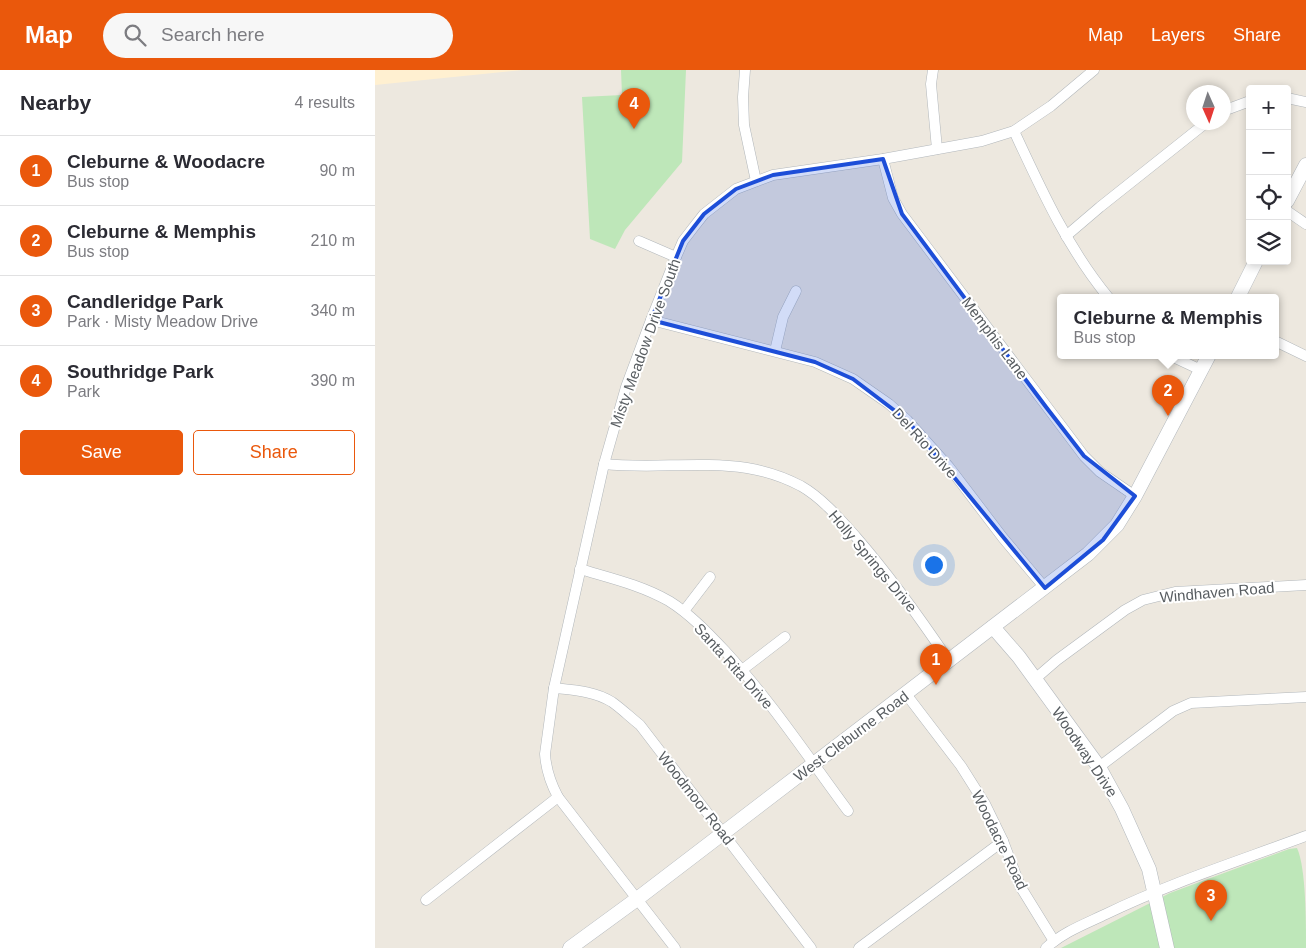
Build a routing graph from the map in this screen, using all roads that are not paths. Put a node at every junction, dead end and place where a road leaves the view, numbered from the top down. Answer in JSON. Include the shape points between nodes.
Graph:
{"nodes":[{"id":1,"x":745,"y":70,"type":"edge"},
{"id":2,"x":933,"y":70,"type":"edge"},
{"id":3,"x":1094,"y":70,"type":"edge"},
{"id":4,"x":1291,"y":99,"type":"edge"},
{"id":5,"x":1246,"y":102,"type":"edge"},
{"id":6,"x":1306,"y":102,"type":"edge"},
{"id":7,"x":1231,"y":108,"type":"edge"},
{"id":8,"x":1197,"y":130,"type":"edge"},
{"id":9,"x":1014,"y":131,"type":"junction"},
{"id":10,"x":937,"y":149,"type":"junction"},
{"id":11,"x":883,"y":159,"type":"junction"},
{"id":12,"x":1306,"y":165,"type":"edge"},
{"id":13,"x":756,"y":181,"type":"junction"},
{"id":14,"x":1291,"y":193,"type":"edge"},
{"id":15,"x":1291,"y":214,"type":"edge"},
{"id":16,"x":1306,"y":224,"type":"edge"},
{"id":17,"x":1066,"y":236,"type":"junction"},
{"id":18,"x":639,"y":241,"type":"dead end"},
{"id":19,"x":676,"y":257,"type":"junction"},
{"id":20,"x":1254,"y":265,"type":"edge"},
{"id":21,"x":796,"y":291,"type":"dead end"},
{"id":22,"x":1106,"y":294,"type":"edge"},
{"id":23,"x":1240,"y":294,"type":"edge"},
{"id":24,"x":651,"y":320,"type":"junction"},
{"id":25,"x":1279,"y":342,"type":"edge"},
{"id":26,"x":775,"y":351,"type":"junction"},
{"id":27,"x":1306,"y":356,"type":"edge"},
{"id":28,"x":1178,"y":359,"type":"edge"},
{"id":29,"x":1207,"y":359,"type":"edge"},
{"id":30,"x":1201,"y":370,"type":"junction"},
{"id":31,"x":604,"y":464,"type":"junction"},
{"id":32,"x":1135,"y":496,"type":"junction"},
{"id":33,"x":580,"y":569,"type":"junction"},
{"id":34,"x":710,"y":578,"type":"dead end"},
{"id":35,"x":1306,"y":585,"type":"edge"},
{"id":36,"x":1045,"y":588,"type":"junction"},
{"id":37,"x":684,"y":612,"type":"junction"},
{"id":38,"x":993,"y":628,"type":"junction"},
{"id":39,"x":785,"y":637,"type":"dead end"},
{"id":40,"x":949,"y":661,"type":"junction"},
{"id":41,"x":742,"y":670,"type":"junction"},
{"id":42,"x":1035,"y":679,"type":"junction"},
{"id":43,"x":554,"y":688,"type":"junction"},
{"id":44,"x":906,"y":694,"type":"junction"},
{"id":45,"x":1306,"y":697,"type":"edge"},
{"id":46,"x":814,"y":764,"type":"junction"},
{"id":47,"x":1099,"y":767,"type":"junction"},
{"id":48,"x":558,"y":798,"type":"junction"},
{"id":49,"x":848,"y":811,"type":"dead end"},
{"id":50,"x":723,"y":833,"type":"junction"},
{"id":51,"x":1306,"y":836,"type":"edge"},
{"id":52,"x":1003,"y":841,"type":"junction"},
{"id":53,"x":1155,"y":892,"type":"junction"},
{"id":54,"x":637,"y":899,"type":"junction"},
{"id":55,"x":426,"y":900,"type":"dead end"},
{"id":56,"x":1050,"y":945,"type":"edge"},
{"id":57,"x":570,"y":948,"type":"edge"},
{"id":58,"x":675,"y":948,"type":"edge"},
{"id":59,"x":811,"y":948,"type":"edge"},
{"id":60,"x":859,"y":948,"type":"edge"},
{"id":61,"x":1167,"y":948,"type":"edge"}],
"edges":[{"from":1,"to":13,"type":"street","via":[[744,125]]},
{"from":2,"to":10,"type":"street","via":[[931,84]]},
{"from":3,"to":9,"type":"street","name":"Misty Meadow Drive South","via":[[1051,106]]},
{"from":4,"to":6,"type":"street"},
{"from":5,"to":7,"type":"street"},
{"from":8,"to":17,"type":"street"},
{"from":9,"to":10,"type":"street","name":"Misty Meadow Drive South"},
{"from":9,"to":17,"type":"street"},
{"from":10,"to":11,"type":"street","name":"Misty Meadow Drive South"},
{"from":11,"to":13,"type":"street","name":"Misty Meadow Drive South","via":[[773,175]]},
{"from":11,"to":32,"type":"street","name":"Memphis Lane","via":[[893,198],[902,214],[1046,408],[1100,472]]},
{"from":12,"to":14,"type":"street"},
{"from":13,"to":19,"type":"street","name":"Misty Meadow Drive South","via":[[735,189],[704,214],[683,241]]},
{"from":15,"to":16,"type":"street"},
{"from":17,"to":22,"type":"street"},
{"from":18,"to":19,"type":"street"},
{"from":19,"to":24,"type":"street","name":"Misty Meadow Drive South"},
{"from":20,"to":23,"type":"street"},
{"from":21,"to":26,"type":"street","via":[[783,317]]},
{"from":24,"to":26,"type":"street","name":"Del Rio Drive"},
{"from":24,"to":31,"type":"street","name":"Misty Meadow Drive South","via":[[626,387]]},
{"from":25,"to":27,"type":"street"},
{"from":26,"to":36,"type":"street","name":"Del Rio Drive","via":[[834,369],[853,379],[907,420],[949,467]]},
{"from":28,"to":30,"type":"street"},
{"from":29,"to":30,"type":"street","name":"West Cleburne Road"},
{"from":30,"to":32,"type":"street","name":"West Cleburne Road"},
{"from":31,"to":33,"type":"street","name":"Misty Meadow Drive South"},
{"from":31,"to":40,"type":"street","name":"Holly Springs Drive","via":[[748,468],[774,474],[801,486],[836,515],[874,558]]},
{"from":32,"to":36,"type":"street","name":"West Cleburne Road","via":[[1103,540]]},
{"from":33,"to":37,"type":"street","name":"Santa Rita Drive","via":[[649,591]]},
{"from":33,"to":43,"type":"street","name":"Misty Meadow Drive South"},
{"from":34,"to":37,"type":"street"},
{"from":35,"to":42,"type":"street","name":"Windhaven Road","via":[[1175,592],[1143,600],[1125,610]]},
{"from":36,"to":38,"type":"street","name":"West Cleburne Road"},
{"from":37,"to":41,"type":"street","name":"Santa Rita Drive"},
{"from":38,"to":40,"type":"street","name":"West Cleburne Road"},
{"from":38,"to":42,"type":"street","name":"Woodway Drive"},
{"from":39,"to":41,"type":"street"},
{"from":40,"to":44,"type":"street","name":"West Cleburne Road"},
{"from":41,"to":46,"type":"street","name":"Santa Rita Drive"},
{"from":42,"to":47,"type":"street","name":"Woodway Drive"},
{"from":43,"to":48,"type":"street","name":"Misty Meadow Drive South","via":[[545,754]]},
{"from":43,"to":50,"type":"street","name":"Woodmoor Road","via":[[602,697],[640,725]]},
{"from":44,"to":46,"type":"street","name":"West Cleburne Road"},
{"from":44,"to":52,"type":"street","name":"Woodacre Road","via":[[961,766]]},
{"from":45,"to":47,"type":"street","via":[[1191,702],[1173,711]]},
{"from":46,"to":49,"type":"street","name":"Santa Rita Drive"},
{"from":46,"to":50,"type":"street","name":"West Cleburne Road"},
{"from":47,"to":53,"type":"street","name":"Woodway Drive","via":[[1149,869]]},
{"from":48,"to":54,"type":"street","name":"Misty Meadow Drive South"},
{"from":48,"to":55,"type":"street"},
{"from":50,"to":54,"type":"street","name":"West Cleburne Road"},
{"from":50,"to":59,"type":"street","name":"Woodmoor Road"},
{"from":51,"to":53,"type":"street"},
{"from":52,"to":56,"type":"street","name":"Woodacre Road","via":[[1020,886]]},
{"from":52,"to":60,"type":"street"},
{"from":53,"to":56,"type":"street","via":[[1089,922]]},
{"from":53,"to":61,"type":"street","name":"Woodway Drive"},
{"from":54,"to":57,"type":"street","name":"West Cleburne Road"},
{"from":54,"to":58,"type":"street","name":"Misty Meadow Drive South"}]}
